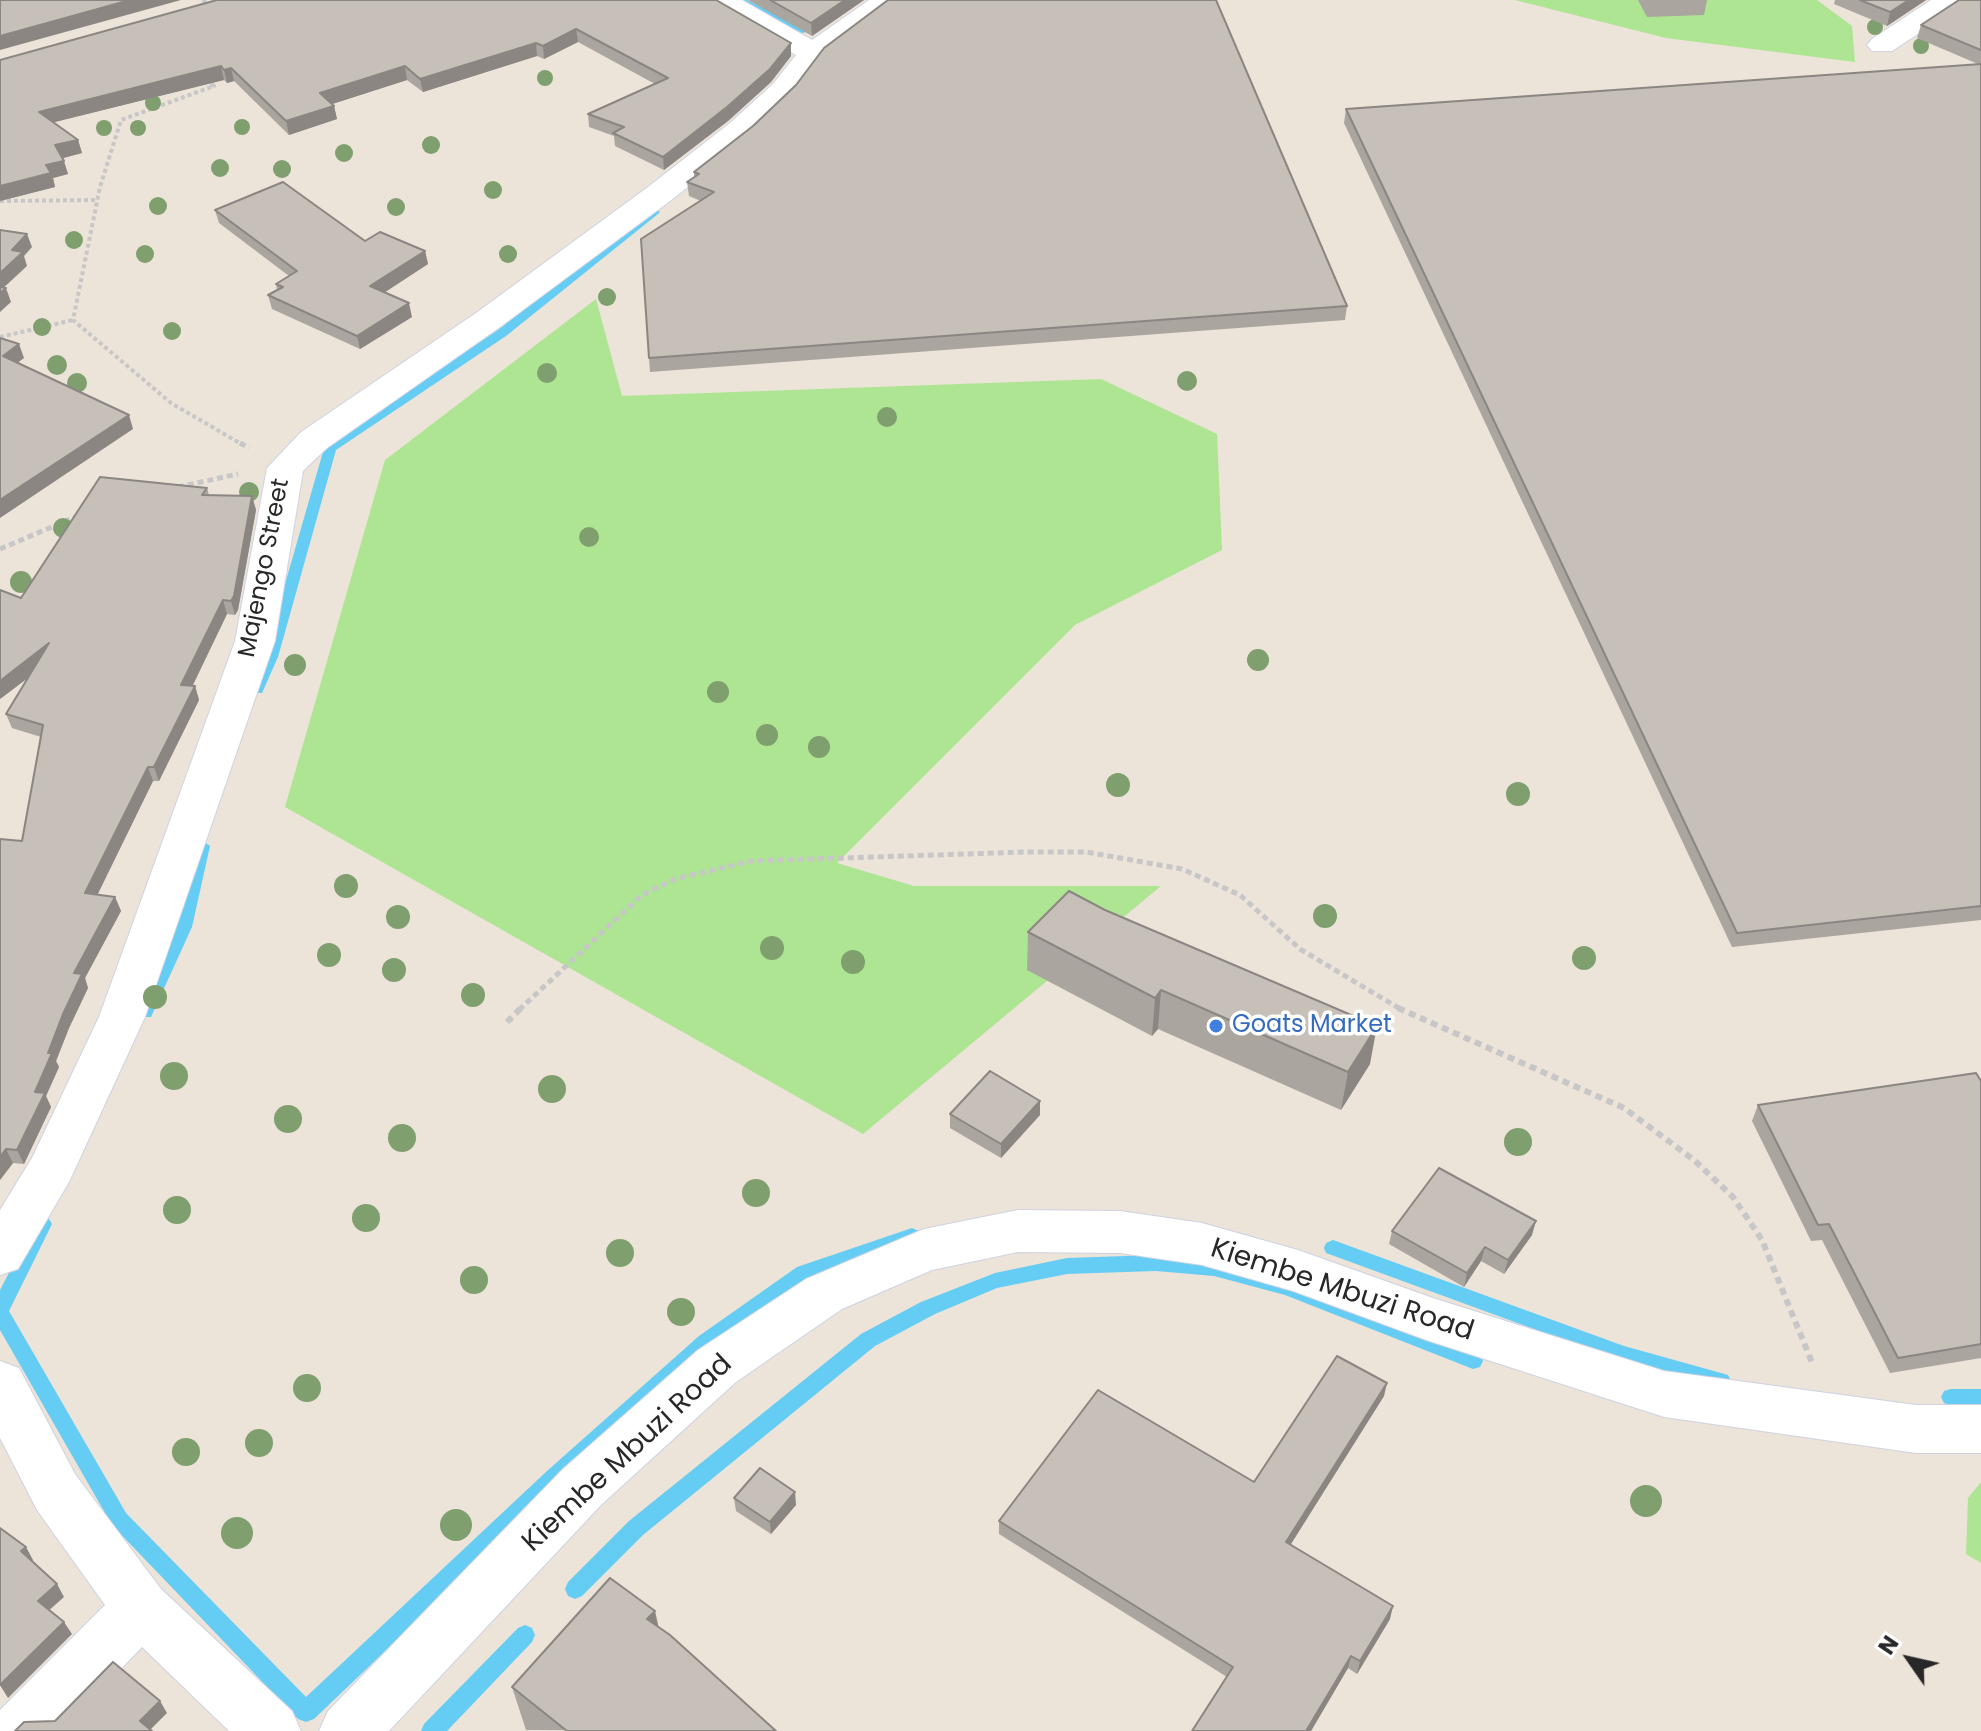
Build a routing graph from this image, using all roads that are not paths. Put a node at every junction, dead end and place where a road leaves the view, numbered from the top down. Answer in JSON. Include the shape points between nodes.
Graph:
{"nodes":[{"id":1,"x":721,"y":0,"type":"edge"},
{"id":2,"x":888,"y":0,"type":"edge"},
{"id":3,"x":1959,"y":0,"type":"edge"},
{"id":4,"x":1882,"y":45,"type":"dead end"},
{"id":5,"x":813,"y":53,"type":"junction"},
{"id":6,"x":0,"y":1254,"type":"edge"},
{"id":7,"x":0,"y":1384,"type":"edge"},
{"id":8,"x":1981,"y":1429,"type":"edge"},
{"id":9,"x":141,"y":1608,"type":"junction"},
{"id":10,"x":20,"y":1731,"type":"edge"},
{"id":11,"x":271,"y":1731,"type":"edge"},
{"id":12,"x":349,"y":1731,"type":"edge"}],
"edges":[{"from":1,"to":5,"type":"street"},
{"from":2,"to":5,"type":"street","name":"Majengo Street"},
{"from":3,"to":4,"type":"street","via":[[1944,4]]},
{"from":5,"to":6,"type":"street","name":"Majengo Street","via":[[784,90],[741,130],[500,311],[314,440],[285,468],[255,641],[122,1017],[52,1168]]},
{"from":7,"to":9,"type":"street","via":[[56,1492]]},
{"from":8,"to":12,"type":"street","name":"Kiembe Mbuzi Road","via":[[1916,1429],[1664,1394],[1202,1244],[1120,1232],[1018,1231],[924,1250],[824,1294],[717,1366],[582,1487]]},
{"from":9,"to":10,"type":"street"},
{"from":9,"to":11,"type":"street"}]}
